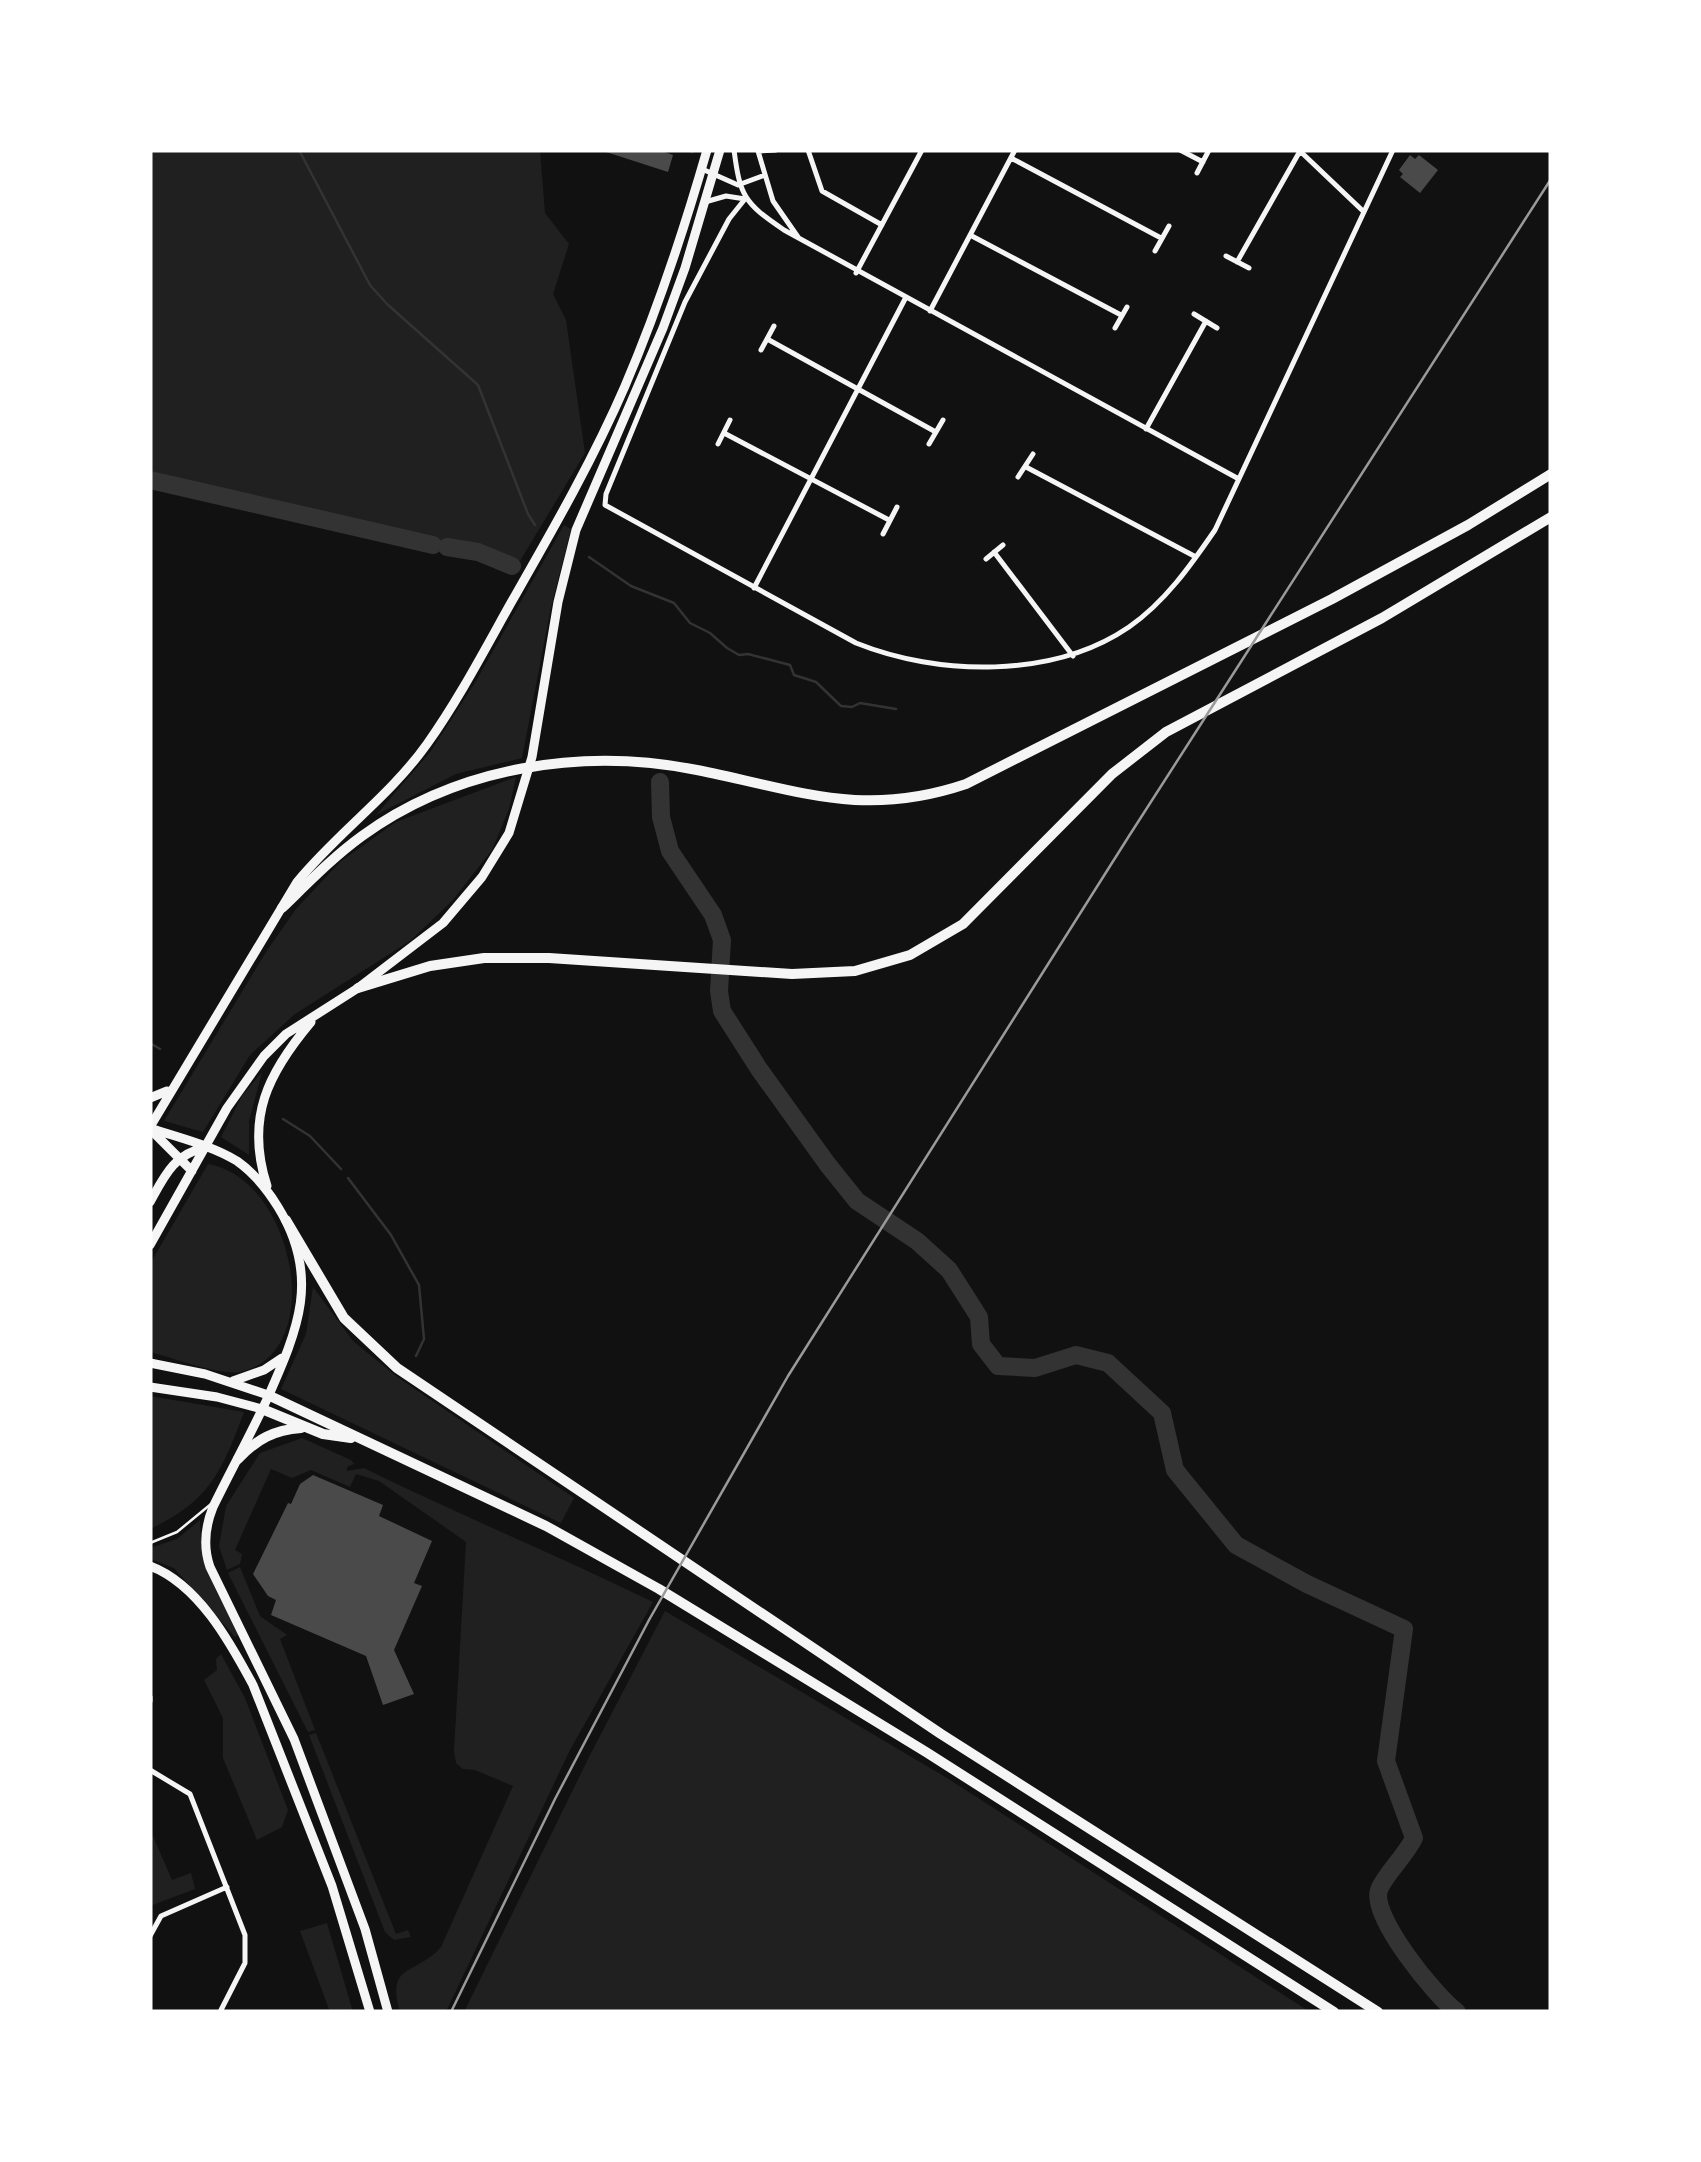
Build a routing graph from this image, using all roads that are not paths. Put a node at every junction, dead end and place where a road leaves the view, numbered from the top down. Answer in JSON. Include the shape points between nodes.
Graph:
{"nodes":[{"id":1,"x":707,"y":150,"type":"edge"},
{"id":2,"x":720,"y":150,"type":"edge"},
{"id":3,"x":734,"y":150,"type":"edge"},
{"id":4,"x":776,"y":150,"type":"edge"},
{"id":5,"x":808,"y":150,"type":"edge"},
{"id":6,"x":922,"y":150,"type":"edge"},
{"id":7,"x":1015,"y":150,"type":"edge"},
{"id":8,"x":1180,"y":150,"type":"edge"},
{"id":9,"x":1209,"y":150,"type":"edge"},
{"id":10,"x":1393,"y":150,"type":"edge"},
{"id":11,"x":757,"y":151,"type":"edge"},
{"id":12,"x":1300,"y":151,"type":"edge"},
{"id":13,"x":1011,"y":158,"type":"junction"},
{"id":14,"x":1202,"y":162,"type":"junction"},
{"id":15,"x":702,"y":169,"type":"junction"},
{"id":16,"x":714,"y":173,"type":"junction"},
{"id":17,"x":1197,"y":173,"type":"dead end"},
{"id":18,"x":765,"y":175,"type":"junction"},
{"id":19,"x":738,"y":186,"type":"junction"},
{"id":20,"x":745,"y":199,"type":"junction"},
{"id":21,"x":705,"y":202,"type":"junction"},
{"id":22,"x":774,"y":202,"type":"junction"},
{"id":23,"x":760,"y":211,"type":"junction"},
{"id":24,"x":1364,"y":212,"type":"junction"},
{"id":25,"x":882,"y":225,"type":"junction"},
{"id":26,"x":1168,"y":226,"type":"dead end"},
{"id":27,"x":970,"y":235,"type":"junction"},
{"id":28,"x":1161,"y":238,"type":"junction"},
{"id":29,"x":800,"y":240,"type":"junction"},
{"id":30,"x":1156,"y":251,"type":"dead end"},
{"id":31,"x":1226,"y":256,"type":"dead end"},
{"id":32,"x":1237,"y":262,"type":"junction"},
{"id":33,"x":1249,"y":268,"type":"dead end"},
{"id":34,"x":856,"y":273,"type":"junction"},
{"id":35,"x":906,"y":299,"type":"junction"},
{"id":36,"x":1128,"y":307,"type":"dead end"},
{"id":37,"x":930,"y":312,"type":"junction"},
{"id":38,"x":1194,"y":314,"type":"dead end"},
{"id":39,"x":1121,"y":315,"type":"junction"},
{"id":40,"x":1206,"y":321,"type":"junction"},
{"id":41,"x":774,"y":326,"type":"dead end"},
{"id":42,"x":1115,"y":328,"type":"dead end"},
{"id":43,"x":1217,"y":328,"type":"dead end"},
{"id":44,"x":769,"y":340,"type":"junction"},
{"id":45,"x":761,"y":350,"type":"dead end"},
{"id":46,"x":859,"y":388,"type":"junction"},
{"id":47,"x":730,"y":420,"type":"dead end"},
{"id":48,"x":943,"y":420,"type":"dead end"},
{"id":49,"x":1146,"y":429,"type":"junction"},
{"id":50,"x":934,"y":432,"type":"junction"},
{"id":51,"x":724,"y":433,"type":"junction"},
{"id":52,"x":718,"y":444,"type":"dead end"},
{"id":53,"x":930,"y":444,"type":"dead end"},
{"id":54,"x":1034,"y":454,"type":"dead end"},
{"id":55,"x":1026,"y":467,"type":"junction"},
{"id":56,"x":1551,"y":474,"type":"edge"},
{"id":57,"x":1018,"y":477,"type":"dead end"},
{"id":58,"x":812,"y":478,"type":"junction"},
{"id":59,"x":1237,"y":478,"type":"junction"},
{"id":60,"x":897,"y":507,"type":"dead end"},
{"id":61,"x":1551,"y":516,"type":"edge"},
{"id":62,"x":889,"y":520,"type":"junction"},
{"id":63,"x":884,"y":534,"type":"dead end"},
{"id":64,"x":1002,"y":545,"type":"dead end"},
{"id":65,"x":994,"y":552,"type":"junction"},
{"id":66,"x":1196,"y":557,"type":"junction"},
{"id":67,"x":986,"y":559,"type":"dead end"},
{"id":68,"x":754,"y":588,"type":"junction"},
{"id":69,"x":1073,"y":656,"type":"junction"},
{"id":70,"x":282,"y":908,"type":"junction"},
{"id":71,"x":358,"y":988,"type":"junction"},
{"id":72,"x":316,"y":1016,"type":"junction"},
{"id":73,"x":170,"y":1090,"type":"junction"},
{"id":74,"x":150,"y":1098,"type":"edge"},
{"id":75,"x":150,"y":1128,"type":"edge"},
{"id":76,"x":206,"y":1147,"type":"junction"},
{"id":77,"x":180,"y":1157,"type":"junction"},
{"id":78,"x":192,"y":1171,"type":"junction"},
{"id":79,"x":270,"y":1193,"type":"junction"},
{"id":80,"x":150,"y":1202,"type":"edge"},
{"id":81,"x":286,"y":1220,"type":"junction"},
{"id":82,"x":150,"y":1245,"type":"edge"},
{"id":83,"x":288,"y":1353,"type":"junction"},
{"id":84,"x":150,"y":1363,"type":"edge"},
{"id":85,"x":230,"y":1381,"type":"junction"},
{"id":86,"x":150,"y":1386,"type":"edge"},
{"id":87,"x":268,"y":1395,"type":"junction"},
{"id":88,"x":262,"y":1409,"type":"junction"},
{"id":89,"x":307,"y":1428,"type":"junction"},
{"id":90,"x":357,"y":1439,"type":"junction"},
{"id":91,"x":238,"y":1458,"type":"junction"},
{"id":92,"x":218,"y":1496,"type":"junction"},
{"id":93,"x":150,"y":1543,"type":"edge"},
{"id":94,"x":150,"y":1566,"type":"edge"},
{"id":95,"x":150,"y":1770,"type":"edge"},
{"id":96,"x":228,"y":1887,"type":"junction"},
{"id":97,"x":150,"y":1936,"type":"edge"},
{"id":98,"x":221,"y":2009,"type":"edge"},
{"id":99,"x":234,"y":2012,"type":"edge"},
{"id":100,"x":370,"y":2012,"type":"edge"},
{"id":101,"x":388,"y":2012,"type":"edge"},
{"id":102,"x":1334,"y":2012,"type":"edge"},
{"id":103,"x":1378,"y":2012,"type":"edge"}],
"edges":[{"from":1,"to":15,"type":"highway"},
{"from":2,"to":16,"type":"highway"},
{"from":3,"to":19,"type":"street"},
{"from":4,"to":11,"type":"street"},
{"from":5,"to":25,"type":"street","via":[[822,191]]},
{"from":6,"to":25,"type":"street"},
{"from":7,"to":13,"type":"street"},
{"from":8,"to":14,"type":"street"},
{"from":9,"to":14,"type":"street"},
{"from":10,"to":24,"type":"street"},
{"from":11,"to":18,"type":"street"},
{"from":12,"to":24,"type":"street"},
{"from":12,"to":32,"type":"street"},
{"from":13,"to":27,"type":"street"},
{"from":13,"to":28,"type":"street"},
{"from":14,"to":17,"type":"street"},
{"from":15,"to":16,"type":"street"},
{"from":15,"to":70,"type":"highway","via":[[624,389],[526,578],[425,747],[321,852]]},
{"from":16,"to":19,"type":"street"},
{"from":16,"to":21,"type":"highway"},
{"from":18,"to":19,"type":"street"},
{"from":18,"to":22,"type":"street"},
{"from":19,"to":20,"type":"street"},
{"from":20,"to":21,"type":"street"},
{"from":20,"to":23,"type":"street"},
{"from":20,"to":68,"type":"street","via":[[685,302],[606,505]]},
{"from":21,"to":71,"type":"highway","via":[[663,328],[576,530],[524,790],[509,833],[462,903]]},
{"from":22,"to":23,"type":"street"},
{"from":22,"to":29,"type":"street"},
{"from":23,"to":29,"type":"street"},
{"from":24,"to":59,"type":"street"},
{"from":25,"to":34,"type":"street"},
{"from":26,"to":28,"type":"street"},
{"from":27,"to":37,"type":"street"},
{"from":27,"to":39,"type":"street"},
{"from":28,"to":30,"type":"street"},
{"from":29,"to":34,"type":"street"},
{"from":31,"to":32,"type":"street"},
{"from":32,"to":33,"type":"street"},
{"from":34,"to":35,"type":"street"},
{"from":35,"to":37,"type":"street"},
{"from":35,"to":46,"type":"street"},
{"from":36,"to":39,"type":"street"},
{"from":37,"to":49,"type":"street"},
{"from":38,"to":40,"type":"street"},
{"from":39,"to":42,"type":"street"},
{"from":40,"to":43,"type":"street"},
{"from":40,"to":49,"type":"street"},
{"from":41,"to":44,"type":"street"},
{"from":44,"to":45,"type":"street"},
{"from":44,"to":46,"type":"street"},
{"from":46,"to":50,"type":"street"},
{"from":46,"to":58,"type":"street"},
{"from":47,"to":51,"type":"street"},
{"from":48,"to":50,"type":"street"},
{"from":49,"to":59,"type":"street"},
{"from":50,"to":53,"type":"street"},
{"from":51,"to":52,"type":"street"},
{"from":51,"to":58,"type":"street"},
{"from":54,"to":55,"type":"street"},
{"from":55,"to":57,"type":"street"},
{"from":55,"to":66,"type":"street"},
{"from":56,"to":70,"type":"highway","via":[[1332,599],[966,784],[872,803],[666,765],[540,764],[463,784],[396,815],[349,846]]},
{"from":58,"to":62,"type":"street"},
{"from":58,"to":68,"type":"street"},
{"from":59,"to":66,"type":"street"},
{"from":60,"to":62,"type":"street"},
{"from":61,"to":71,"type":"highway","via":[[1449,580],[1145,746],[988,902],[941,940],[886,964],[792,974],[484,958]]},
{"from":62,"to":63,"type":"street"},
{"from":64,"to":65,"type":"street"},
{"from":65,"to":67,"type":"street"},
{"from":65,"to":69,"type":"street"},
{"from":66,"to":69,"type":"street","via":[[1130,626]]},
{"from":68,"to":69,"type":"street","via":[[894,658],[993,667]]},
{"from":70,"to":73,"type":"highway"},
{"from":71,"to":72,"type":"highway"},
{"from":72,"to":76,"type":"highway","via":[[264,1056]]},
{"from":72,"to":79,"type":"highway","via":[[277,1064],[266,1089],[259,1133]]},
{"from":73,"to":74,"type":"highway"},
{"from":73,"to":75,"type":"highway"},
{"from":75,"to":76,"type":"highway"},
{"from":75,"to":77,"type":"highway"},
{"from":76,"to":77,"type":"highway"},
{"from":76,"to":78,"type":"highway"},
{"from":76,"to":79,"type":"highway","via":[[245,1167]]},
{"from":77,"to":78,"type":"highway"},
{"from":77,"to":80,"type":"highway"},
{"from":78,"to":82,"type":"highway"},
{"from":79,"to":81,"type":"highway"},
{"from":81,"to":83,"type":"highway","via":[[302,1282]]},
{"from":81,"to":103,"type":"highway","via":[[344,1318],[397,1368],[942,1734]]},
{"from":83,"to":85,"type":"highway"},
{"from":83,"to":87,"type":"highway"},
{"from":84,"to":85,"type":"highway"},
{"from":85,"to":87,"type":"highway"},
{"from":86,"to":88,"type":"highway"},
{"from":87,"to":88,"type":"highway"},
{"from":87,"to":90,"type":"highway"},
{"from":88,"to":89,"type":"highway"},
{"from":88,"to":91,"type":"highway"},
{"from":89,"to":90,"type":"highway"},
{"from":89,"to":91,"type":"highway","via":[[263,1437]]},
{"from":90,"to":102,"type":"highway","via":[[546,1526],[659,1589]]},
{"from":91,"to":92,"type":"highway"},
{"from":92,"to":93,"type":"lane","via":[[177,1532]]},
{"from":92,"to":101,"type":"highway","via":[[206,1527],[207,1558],[294,1740]]},
{"from":94,"to":100,"type":"highway","via":[[168,1574],[202,1608],[252,1685],[332,1886]]},
{"from":95,"to":96,"type":"street","via":[[190,1794]]},
{"from":96,"to":97,"type":"street","via":[[161,1916]]},
{"from":96,"to":98,"type":"street","via":[[245,1935],[245,1963]]},
{"from":98,"to":99,"type":"street"}]}
